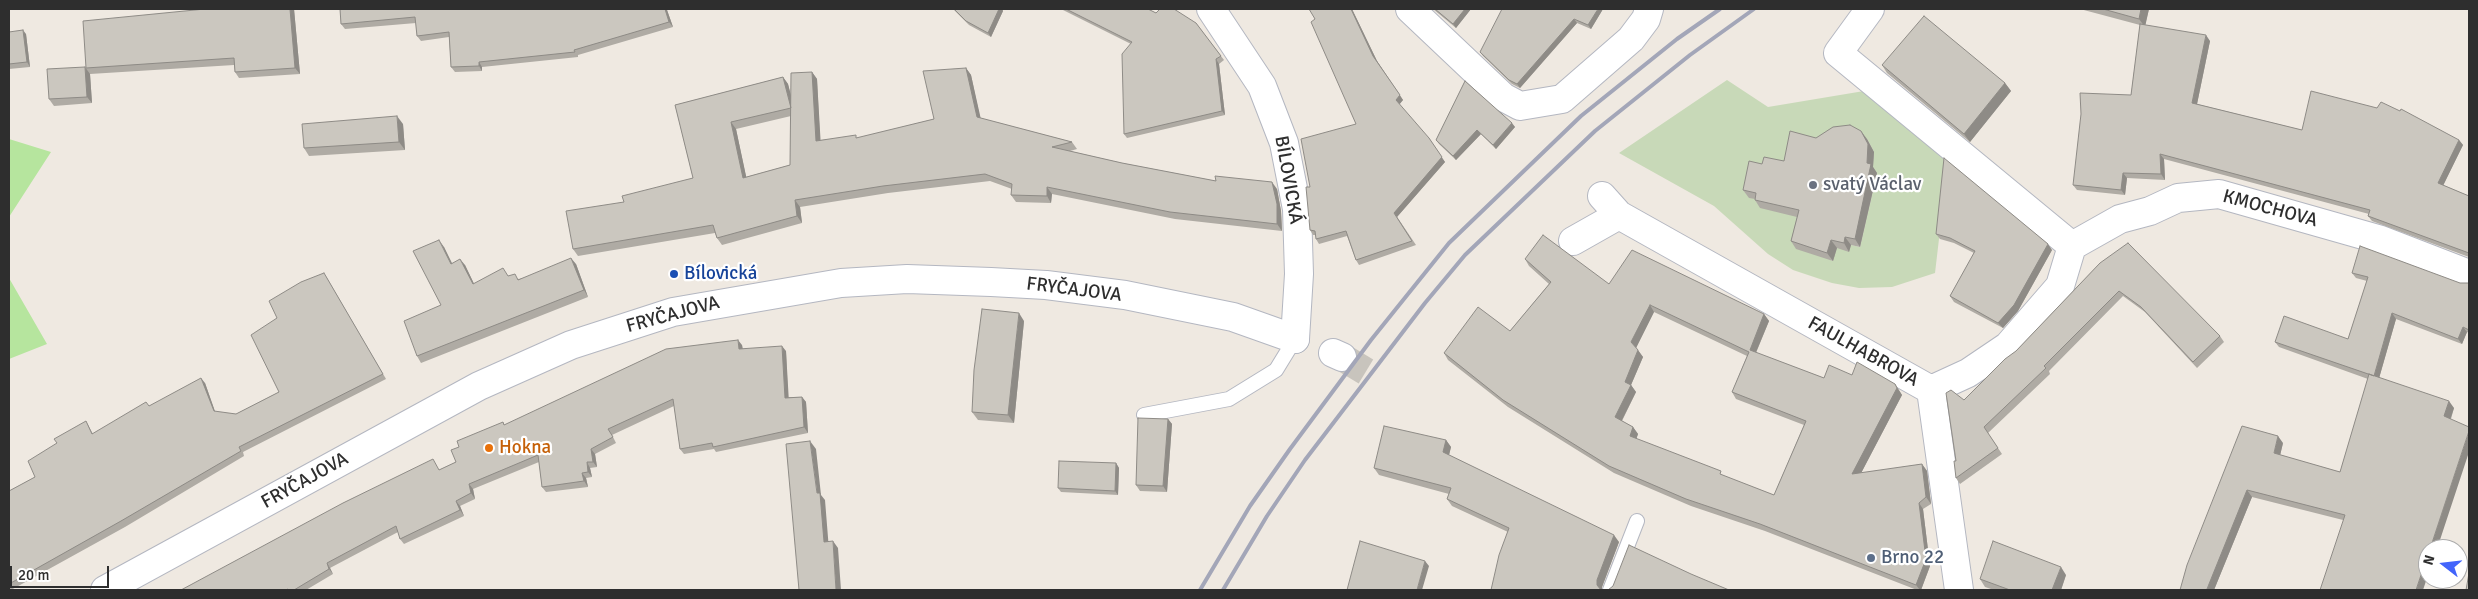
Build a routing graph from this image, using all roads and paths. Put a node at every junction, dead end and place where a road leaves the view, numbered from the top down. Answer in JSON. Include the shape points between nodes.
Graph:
{"nodes":[{"id":1,"x":1211,"y":9,"type":"edge"},
{"id":2,"x":1410,"y":9,"type":"edge"},
{"id":3,"x":1648,"y":9,"type":"edge"},
{"id":4,"x":1870,"y":9,"type":"edge"},
{"id":5,"x":1573,"y":242,"type":"dead end"},
{"id":6,"x":2072,"y":246,"type":"junction"},
{"id":7,"x":2469,"y":274,"type":"edge"},
{"id":8,"x":1295,"y":339,"type":"junction"},
{"id":9,"x":1931,"y":390,"type":"junction"},
{"id":10,"x":1144,"y":415,"type":"dead end"},
{"id":11,"x":1637,"y":522,"type":"dead end"},
{"id":12,"x":105,"y":590,"type":"edge"},
{"id":13,"x":1610,"y":590,"type":"edge"},
{"id":14,"x":1959,"y":590,"type":"edge"}],
"edges":[{"from":1,"to":8,"type":"street","name":"BÍLOVICKÁ","via":[[1262,86],[1284,143],[1297,209],[1299,274]]},
{"from":2,"to":3,"type":"street","via":[[1503,96],[1520,106],[1562,99],[1631,39],[1646,19]]},
{"from":4,"to":6,"type":"street","via":[[1838,53]]},
{"from":5,"to":9,"type":"street","name":"FAULHABROVA","via":[[1610,206]]},
{"from":6,"to":7,"type":"street","name":"KMOCHOVA","via":[[2120,219],[2150,211],[2178,198],[2219,194],[2381,240]]},
{"from":6,"to":9,"type":"street","via":[[2060,286],[2008,346],[1968,374]]},
{"from":8,"to":10,"type":"lane","via":[[1276,370],[1229,399]]},
{"from":8,"to":12,"type":"street","name":"FRYČAJOVA","via":[[1234,317],[1124,295],[991,282],[907,279],[841,283],[673,312],[571,345],[479,386]]},
{"from":9,"to":14,"type":"street","name":"FAULHABROVA"},
{"from":11,"to":13,"type":"lane"}]}
